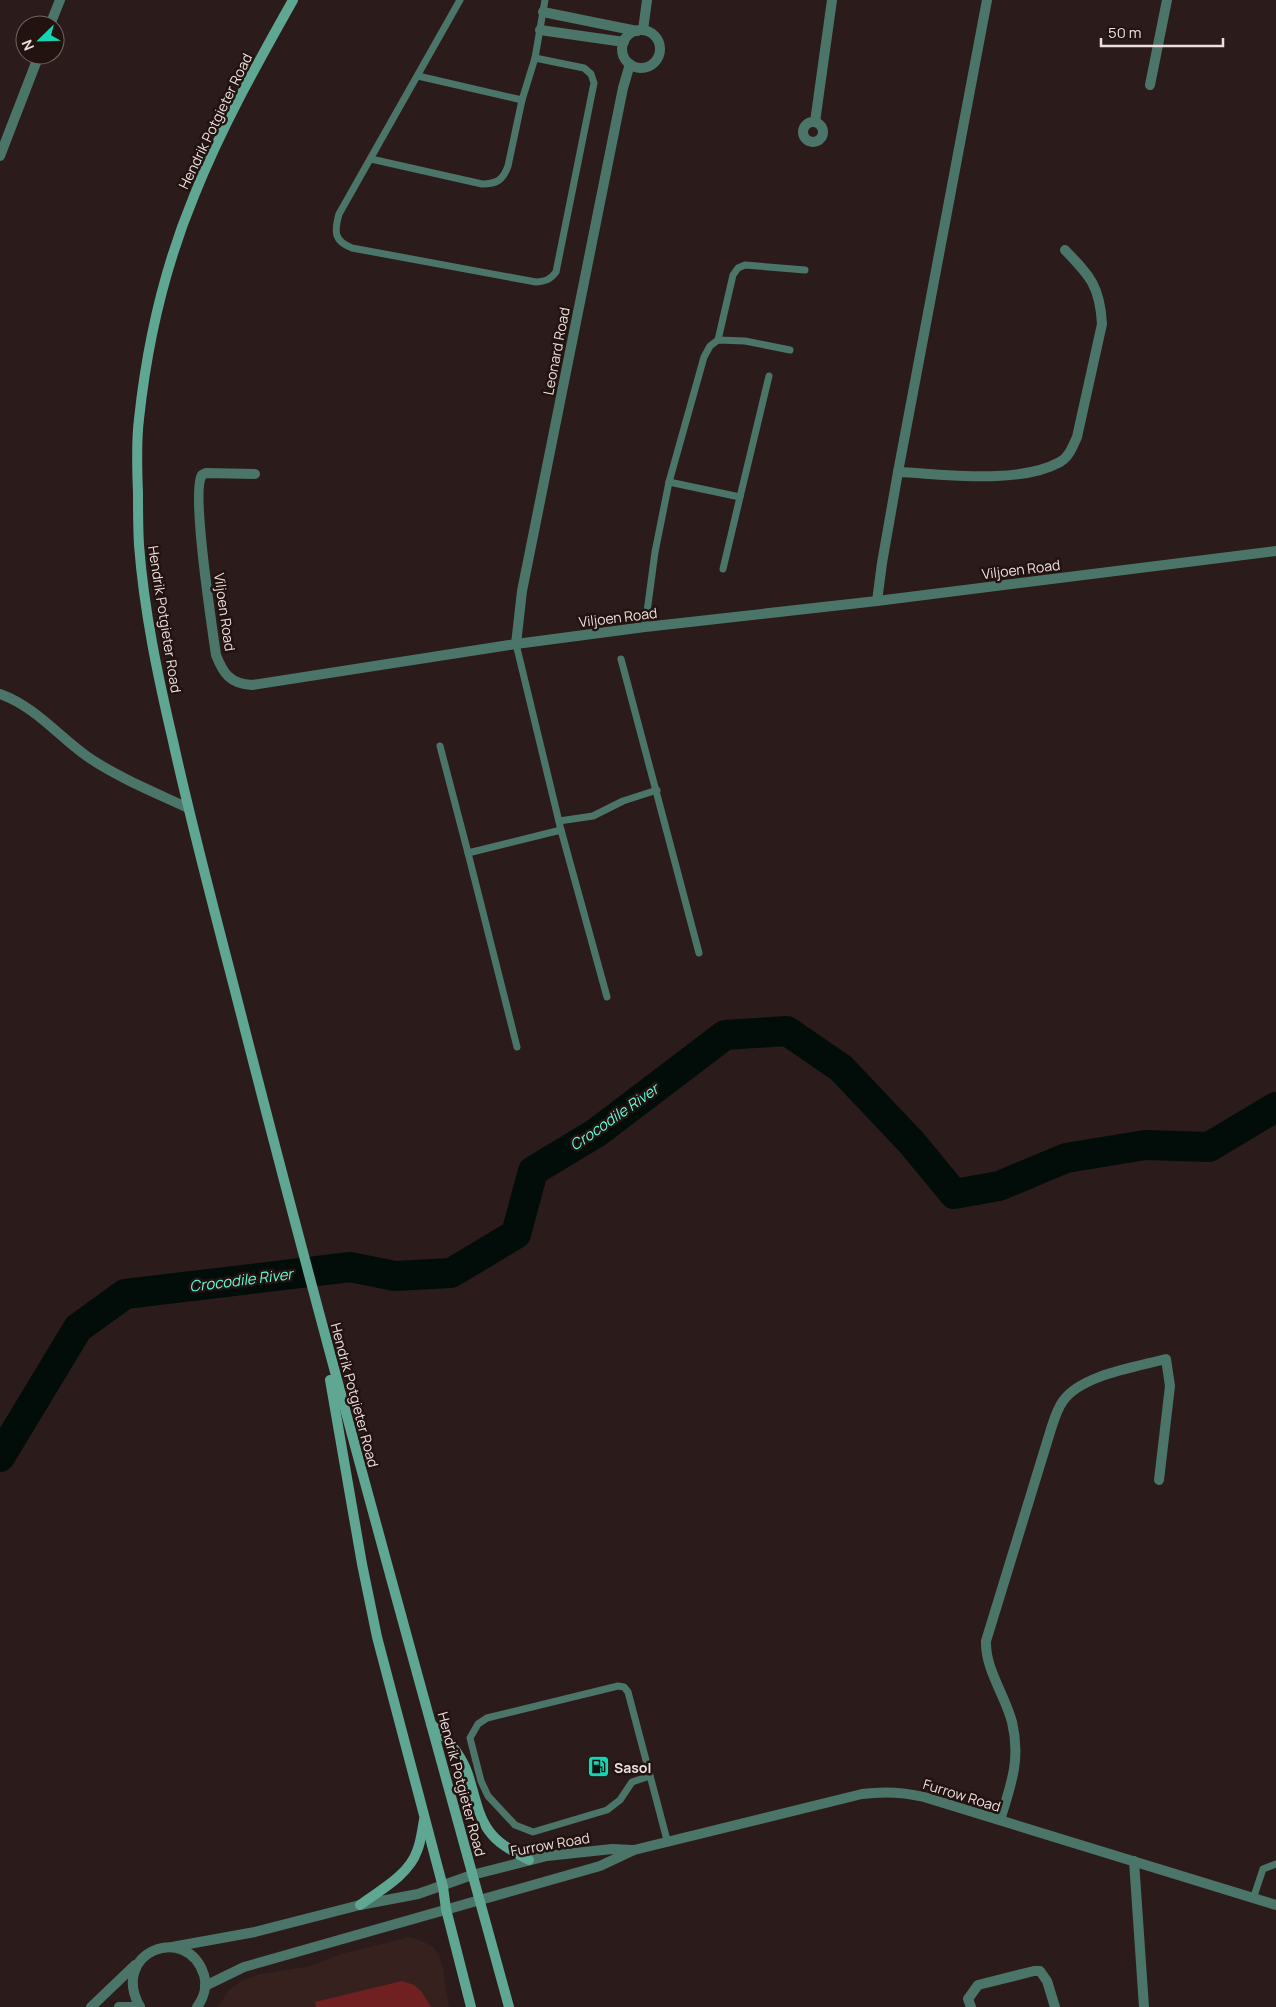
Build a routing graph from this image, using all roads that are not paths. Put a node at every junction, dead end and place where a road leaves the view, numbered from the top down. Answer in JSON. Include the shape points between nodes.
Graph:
{"nodes":[{"id":1,"x":60,"y":0,"type":"edge"},
{"id":2,"x":293,"y":0,"type":"edge"},
{"id":3,"x":460,"y":0,"type":"edge"},
{"id":4,"x":545,"y":0,"type":"edge"},
{"id":5,"x":647,"y":0,"type":"edge"},
{"id":6,"x":832,"y":0,"type":"edge"},
{"id":7,"x":987,"y":0,"type":"edge"},
{"id":8,"x":1167,"y":0,"type":"edge"},
{"id":9,"x":543,"y":12,"type":"junction"},
{"id":10,"x":54,"y":15,"type":"edge"},
{"id":11,"x":540,"y":30,"type":"junction"},
{"id":12,"x":640,"y":30,"type":"junction"},
{"id":13,"x":624,"y":42,"type":"junction"},
{"id":14,"x":535,"y":58,"type":"junction"},
{"id":15,"x":630,"y":64,"type":"junction"},
{"id":16,"x":35,"y":65,"type":"edge"},
{"id":17,"x":418,"y":76,"type":"junction"},
{"id":18,"x":1150,"y":84,"type":"dead end"},
{"id":19,"x":522,"y":100,"type":"junction"},
{"id":20,"x":815,"y":122,"type":"dead end"},
{"id":21,"x":0,"y":156,"type":"edge"},
{"id":22,"x":372,"y":159,"type":"junction"},
{"id":23,"x":1065,"y":250,"type":"dead end"},
{"id":24,"x":805,"y":270,"type":"dead end"},
{"id":25,"x":718,"y":340,"type":"junction"},
{"id":26,"x":790,"y":350,"type":"dead end"},
{"id":27,"x":769,"y":376,"type":"dead end"},
{"id":28,"x":898,"y":472,"type":"junction"},
{"id":29,"x":256,"y":474,"type":"dead end"},
{"id":30,"x":669,"y":482,"type":"junction"},
{"id":31,"x":740,"y":497,"type":"junction"},
{"id":32,"x":1276,"y":551,"type":"edge"},
{"id":33,"x":723,"y":569,"type":"dead end"},
{"id":34,"x":878,"y":601,"type":"junction"},
{"id":35,"x":645,"y":628,"type":"junction"},
{"id":36,"x":516,"y":644,"type":"junction"},
{"id":37,"x":621,"y":659,"type":"dead end"},
{"id":38,"x":0,"y":694,"type":"edge"},
{"id":39,"x":440,"y":746,"type":"dead end"},
{"id":40,"x":657,"y":790,"type":"junction"},
{"id":41,"x":188,"y":808,"type":"junction"},
{"id":42,"x":559,"y":821,"type":"junction"},
{"id":43,"x":561,"y":830,"type":"junction"},
{"id":44,"x":468,"y":853,"type":"junction"},
{"id":45,"x":699,"y":953,"type":"dead end"},
{"id":46,"x":607,"y":997,"type":"dead end"},
{"id":47,"x":517,"y":1046,"type":"dead end"},
{"id":48,"x":320,"y":1320,"type":"junction"},
{"id":49,"x":1159,"y":1480,"type":"dead end"},
{"id":50,"x":430,"y":1723,"type":"junction"},
{"id":51,"x":650,"y":1776,"type":"junction"},
{"id":52,"x":425,"y":1818,"type":"junction"},
{"id":53,"x":1000,"y":1820,"type":"junction"},
{"id":54,"x":667,"y":1840,"type":"junction"},
{"id":55,"x":634,"y":1850,"type":"junction"},
{"id":56,"x":529,"y":1860,"type":"junction"},
{"id":57,"x":1134,"y":1861,"type":"junction"},
{"id":58,"x":1276,"y":1864,"type":"edge"},
{"id":59,"x":472,"y":1875,"type":"junction"},
{"id":60,"x":443,"y":1887,"type":"junction"},
{"id":61,"x":1253,"y":1899,"type":"junction"},
{"id":62,"x":479,"y":1900,"type":"junction"},
{"id":63,"x":360,"y":1905,"type":"junction"},
{"id":64,"x":1276,"y":1905,"type":"edge"},
{"id":65,"x":446,"y":1909,"type":"junction"},
{"id":66,"x":172,"y":1947,"type":"junction"},
{"id":67,"x":139,"y":1961,"type":"junction"},
{"id":68,"x":205,"y":1986,"type":"junction"},
{"id":69,"x":91,"y":2007,"type":"edge"},
{"id":70,"x":119,"y":2007,"type":"edge"},
{"id":71,"x":140,"y":2007,"type":"edge"},
{"id":72,"x":197,"y":2007,"type":"edge"},
{"id":73,"x":471,"y":2007,"type":"edge"},
{"id":74,"x":509,"y":2007,"type":"edge"},
{"id":75,"x":970,"y":2007,"type":"edge"},
{"id":76,"x":1055,"y":2007,"type":"edge"},
{"id":77,"x":1144,"y":2007,"type":"edge"}],
"edges":[{"from":1,"to":10,"type":"street"},
{"from":2,"to":41,"type":"main road","name":"Hendrik Potgieter Road","via":[[218,140],[192,198],[161,300],[139,423],[139,545],[148,621]]},
{"from":3,"to":17,"type":"lane"},
{"from":4,"to":9,"type":"lane"},
{"from":5,"to":12,"type":"street"},
{"from":6,"to":20,"type":"street"},
{"from":7,"to":28,"type":"street"},
{"from":8,"to":18,"type":"street"},
{"from":9,"to":11,"type":"lane"},
{"from":9,"to":12,"type":"street"},
{"from":11,"to":13,"type":"street"},
{"from":11,"to":14,"type":"lane"},
{"from":12,"to":13,"type":"street"},
{"from":12,"to":15,"type":"street","via":[[648,31],[658,40],[660,52],[654,63],[642,68]]},
{"from":13,"to":15,"type":"street","via":[[623,54]]},
{"from":14,"to":19,"type":"lane"},
{"from":14,"to":22,"type":"lane","via":[[584,68],[594,83],[556,272],[545,282],[341,244],[336,226],[339,214]]},
{"from":15,"to":36,"type":"street","name":"Leonard Road","via":[[524,581]]},
{"from":16,"to":21,"type":"street"},
{"from":17,"to":19,"type":"lane"},
{"from":17,"to":22,"type":"lane"},
{"from":19,"to":22,"type":"lane","via":[[508,166],[498,182],[482,184]]},
{"from":23,"to":28,"type":"street","via":[[1088,274],[1098,294],[1102,324],[1077,437],[1071,450],[1061,462],[1022,473],[978,476]]},
{"from":24,"to":25,"type":"lane","via":[[745,265],[738,268],[733,275]]},
{"from":25,"to":26,"type":"lane","via":[[745,341]]},
{"from":25,"to":30,"type":"lane","via":[[704,357]]},
{"from":27,"to":31,"type":"lane"},
{"from":28,"to":34,"type":"street"},
{"from":29,"to":36,"type":"street","name":"Viljoen Road","via":[[212,472],[199,479],[199,510],[216,655],[226,676],[252,685]]},
{"from":30,"to":31,"type":"lane"},
{"from":30,"to":35,"type":"lane"},
{"from":31,"to":33,"type":"lane"},
{"from":32,"to":34,"type":"street","name":"Viljoen Road"},
{"from":34,"to":35,"type":"street","name":"Viljoen Road"},
{"from":35,"to":36,"type":"street","name":"Viljoen Road"},
{"from":36,"to":42,"type":"lane"},
{"from":37,"to":40,"type":"lane"},
{"from":38,"to":41,"type":"street","via":[[23,704],[86,756],[118,776]]},
{"from":39,"to":44,"type":"lane"},
{"from":40,"to":42,"type":"lane","via":[[623,801],[593,816]]},
{"from":40,"to":45,"type":"lane"},
{"from":41,"to":48,"type":"main road","name":"Hendrik Potgieter Road"},
{"from":42,"to":43,"type":"lane"},
{"from":43,"to":44,"type":"lane"},
{"from":43,"to":46,"type":"lane"},
{"from":44,"to":47,"type":"lane"},
{"from":48,"to":50,"type":"main road","name":"Hendrik Potgieter Road"},
{"from":48,"to":52,"type":"main road","name":"Hendrik Potgieter Road","via":[[377,1637]]},
{"from":49,"to":53,"type":"street","via":[[1170,1386],[1166,1359],[1096,1379],[1070,1393],[1057,1412],[1051,1429],[986,1641],[988,1660],[1012,1721],[1015,1738],[1015,1769]]},
{"from":50,"to":56,"type":"main road","via":[[459,1754],[489,1831],[504,1846]]},
{"from":50,"to":59,"type":"main road","name":"Hendrik Potgieter Road"},
{"from":51,"to":51,"type":"lane","via":[[624,1687],[487,1718],[472,1731],[470,1738],[488,1796],[514,1825],[533,1832],[608,1810],[620,1800],[632,1782]]},
{"from":51,"to":54,"type":"lane"},
{"from":52,"to":60,"type":"main road","name":"Hendrik Potgieter Road"},
{"from":52,"to":63,"type":"main road","via":[[417,1853],[410,1863],[393,1882]]},
{"from":53,"to":54,"type":"street","name":"Furrow Road","via":[[924,1797],[884,1792],[862,1794]]},
{"from":53,"to":57,"type":"street","name":"Furrow Road"},
{"from":54,"to":55,"type":"street","name":"Furrow Road"},
{"from":55,"to":56,"type":"street","name":"Furrow Road","via":[[599,1850]]},
{"from":55,"to":62,"type":"street","name":"Furrow Road","via":[[600,1866]]},
{"from":56,"to":59,"type":"street","name":"Furrow Road"},
{"from":57,"to":61,"type":"street","name":"Furrow Road"},
{"from":57,"to":77,"type":"street"},
{"from":58,"to":61,"type":"lane","via":[[1263,1869]]},
{"from":59,"to":60,"type":"street","name":"Furrow Road"},
{"from":59,"to":62,"type":"main road","name":"Hendrik Potgieter Road"},
{"from":60,"to":63,"type":"street","name":"Furrow Road"},
{"from":60,"to":65,"type":"main road","name":"Hendrik Potgieter Road"},
{"from":61,"to":64,"type":"street","name":"Furrow Road"},
{"from":62,"to":65,"type":"street","name":"Furrow Road"},
{"from":62,"to":74,"type":"main road","name":"Hendrik Potgieter Road"},
{"from":63,"to":66,"type":"street","name":"Furrow Road","via":[[255,1932]]},
{"from":65,"to":68,"type":"street","name":"Furrow Road","via":[[244,1967]]},
{"from":65,"to":73,"type":"main road","name":"Hendrik Potgieter Road"},
{"from":66,"to":67,"type":"street","name":"Furrow Road","via":[[159,1948]]},
{"from":66,"to":68,"type":"street","via":[[194,1957],[201,1966]]},
{"from":67,"to":69,"type":"street","name":"Furrow Road"},
{"from":67,"to":71,"type":"street","via":[[132,1984]]},
{"from":68,"to":72,"type":"street"},
{"from":70,"to":71,"type":"street"},
{"from":75,"to":76,"type":"street","via":[[968,1999],[978,1985],[1034,1971],[1045,1975]]}]}
